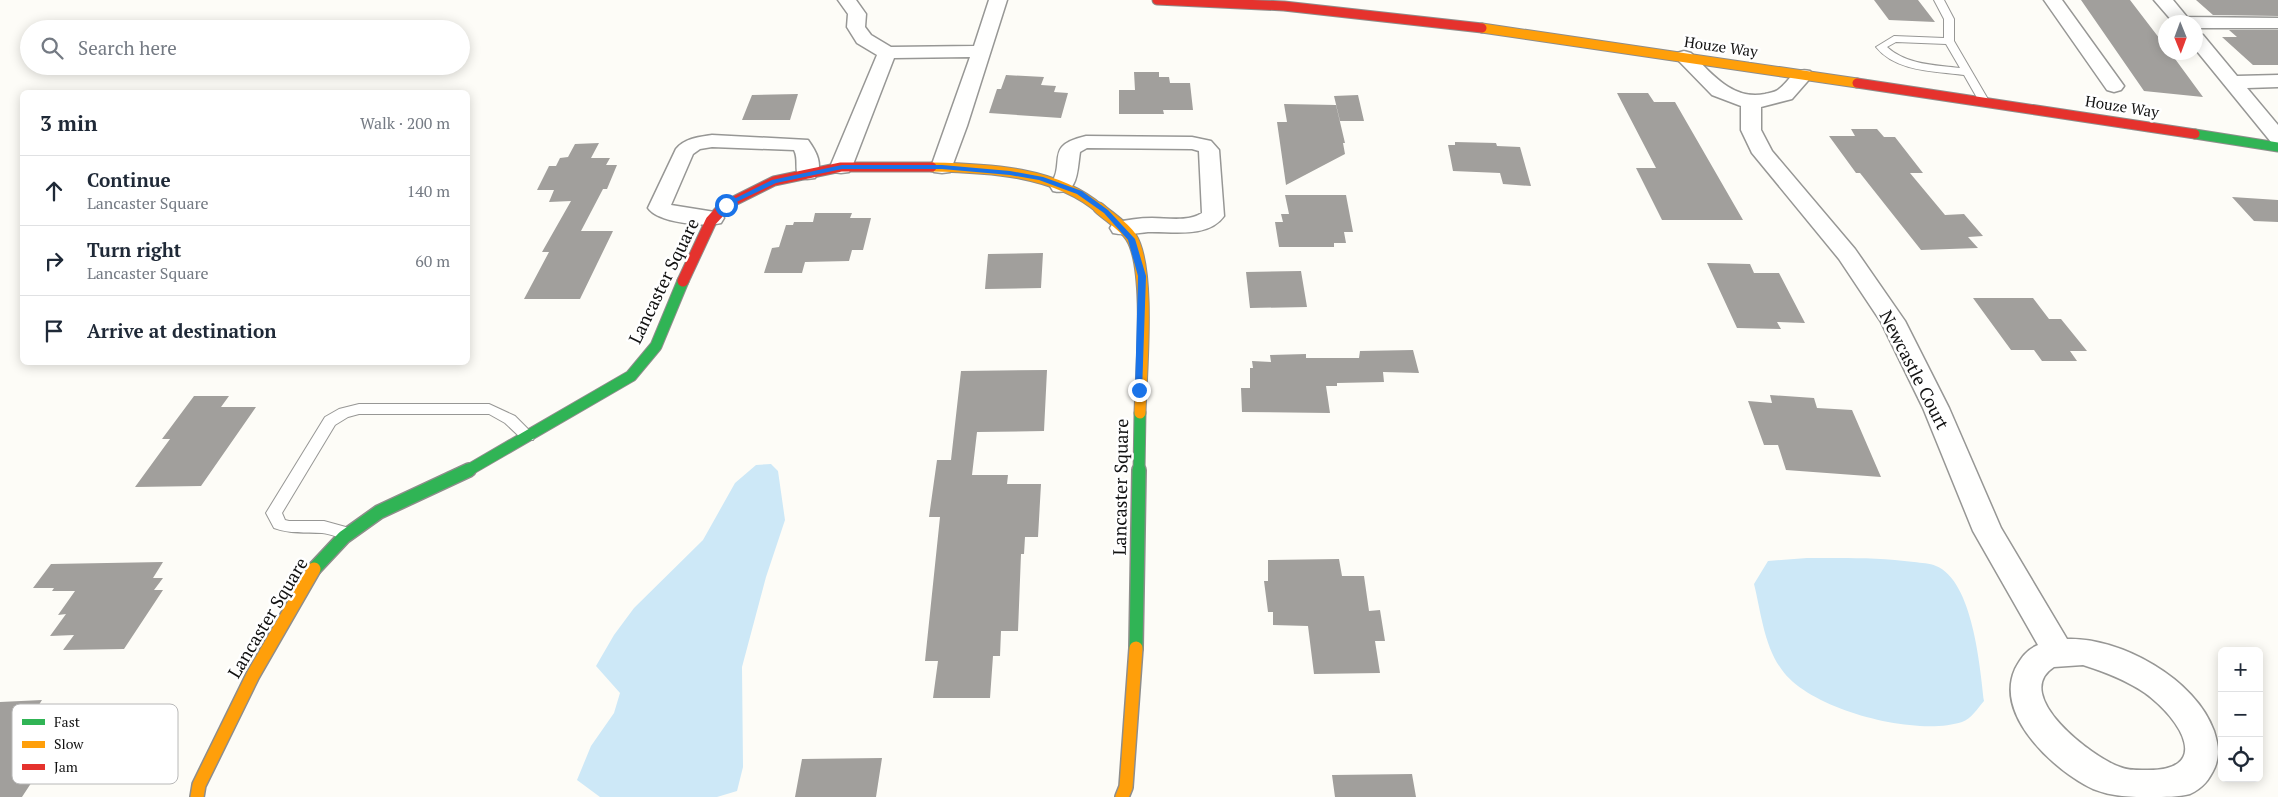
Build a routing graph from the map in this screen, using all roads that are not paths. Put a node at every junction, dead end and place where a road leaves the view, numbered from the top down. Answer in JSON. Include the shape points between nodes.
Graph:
{"nodes":[{"id":1,"x":847,"y":0,"type":"edge"},
{"id":2,"x":998,"y":0,"type":"edge"},
{"id":3,"x":1158,"y":0,"type":"edge"},
{"id":4,"x":1939,"y":0,"type":"edge"},
{"id":5,"x":2053,"y":0,"type":"edge"},
{"id":6,"x":2163,"y":0,"type":"edge"},
{"id":7,"x":2176,"y":15,"type":"edge"},
{"id":8,"x":2203,"y":22,"type":"edge"},
{"id":9,"x":2278,"y":23,"type":"edge"},
{"id":10,"x":1949,"y":41,"type":"junction"},
{"id":11,"x":2203,"y":48,"type":"edge"},
{"id":12,"x":980,"y":52,"type":"junction"},
{"id":13,"x":887,"y":53,"type":"junction"},
{"id":14,"x":1684,"y":57,"type":"junction"},
{"id":15,"x":1966,"y":72,"type":"junction"},
{"id":16,"x":1803,"y":74,"type":"junction"},
{"id":17,"x":2231,"y":82,"type":"junction"},
{"id":18,"x":2278,"y":82,"type":"edge"},
{"id":19,"x":2114,"y":86,"type":"dead end"},
{"id":20,"x":1984,"y":101,"type":"junction"},
{"id":21,"x":1752,"y":103,"type":"junction"},
{"id":22,"x":2278,"y":138,"type":"edge"},
{"id":23,"x":2278,"y":146,"type":"edge"},
{"id":24,"x":842,"y":167,"type":"junction"},
{"id":25,"x":942,"y":167,"type":"junction"},
{"id":26,"x":807,"y":173,"type":"junction"},
{"id":27,"x":1060,"y":186,"type":"junction"},
{"id":28,"x":713,"y":218,"type":"junction"},
{"id":29,"x":1121,"y":228,"type":"junction"},
{"id":30,"x":528,"y":436,"type":"junction"},
{"id":31,"x":349,"y":533,"type":"junction"},
{"id":32,"x":2059,"y":652,"type":"junction"},
{"id":33,"x":2159,"y":793,"type":"edge"},
{"id":34,"x":196,"y":797,"type":"edge"},
{"id":35,"x":1122,"y":797,"type":"edge"}],
"edges":[{"from":1,"to":13,"type":"street","via":[[857,14],[856,27],[864,38]]},
{"from":2,"to":12,"type":"street"},
{"from":3,"to":14,"type":"street","name":"Houze Way","via":[[1346,10]]},
{"from":4,"to":10,"type":"lane","via":[[1949,19]]},
{"from":5,"to":19,"type":"street"},
{"from":6,"to":7,"type":"street"},
{"from":8,"to":9,"type":"street"},
{"from":10,"to":15,"type":"lane"},
{"from":10,"to":15,"type":"lane","via":[[1894,39],[1882,47],[1893,58],[1918,66]]},
{"from":11,"to":17,"type":"street"},
{"from":12,"to":13,"type":"street"},
{"from":12,"to":25,"type":"street","via":[[973,82]]},
{"from":13,"to":24,"type":"street"},
{"from":14,"to":16,"type":"street","name":"Houze Way"},
{"from":14,"to":21,"type":"street","via":[[1719,91]]},
{"from":15,"to":20,"type":"lane"},
{"from":16,"to":20,"type":"street","name":"Houze Way"},
{"from":16,"to":21,"type":"street","via":[[1785,95]]},
{"from":17,"to":18,"type":"street"},
{"from":17,"to":22,"type":"street"},
{"from":20,"to":23,"type":"street","name":"Houze Way"},
{"from":21,"to":32,"type":"street","name":"Newcastle Court","via":[[1751,130],[1763,153],[1847,254],[1893,321],[1936,408],[1988,531]]},
{"from":24,"to":25,"type":"street","name":"Lancaster Square"},
{"from":24,"to":26,"type":"street","name":"Lancaster Square"},
{"from":25,"to":27,"type":"street","name":"Lancaster Square","via":[[1010,173]]},
{"from":26,"to":28,"type":"street","name":"Lancaster Square","via":[[774,181],[726,205]]},
{"from":26,"to":28,"type":"street","via":[[808,156],[801,144],[712,142],[688,147],[659,208],[673,214]]},
{"from":27,"to":29,"type":"street","name":"Lancaster Square","via":[[1079,193],[1106,212]]},
{"from":27,"to":29,"type":"street","via":[[1064,183],[1070,151],[1075,145],[1086,142],[1192,143],[1204,145],[1209,150],[1213,216],[1206,222],[1190,225]]},
{"from":28,"to":30,"type":"street","name":"Lancaster Square","via":[[700,241],[656,346],[631,376]]},
{"from":29,"to":35,"type":"street","name":"Lancaster Square","via":[[1132,239],[1142,276],[1136,657],[1126,788]]},
{"from":30,"to":31,"type":"street","name":"Lancaster Square","via":[[471,469],[379,512]]},
{"from":30,"to":31,"type":"lane","via":[[500,411],[488,409],[359,409],[344,413],[330,421],[274,513],[279,524],[289,527]]},
{"from":31,"to":34,"type":"street","name":"Lancaster Square","via":[[313,570],[253,674]]},
{"from":32,"to":33,"type":"street","via":[[2040,659],[2029,673],[2026,690],[2032,712],[2047,734],[2070,756],[2098,773]]},
{"from":32,"to":33,"type":"street","via":[[2083,652],[2112,659],[2140,672],[2166,690],[2187,712],[2200,735],[2204,757],[2197,774],[2181,786]]}]}
